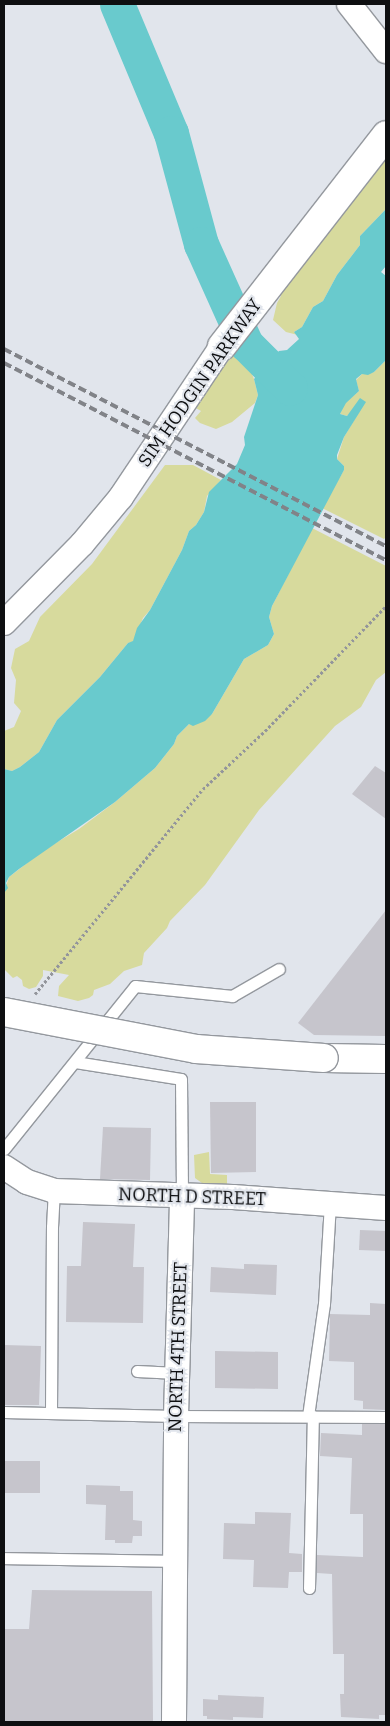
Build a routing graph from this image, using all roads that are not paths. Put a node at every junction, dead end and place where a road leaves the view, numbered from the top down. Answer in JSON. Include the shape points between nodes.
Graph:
{"nodes":[{"id":1,"x":349,"y":4,"type":"edge"},
{"id":2,"x":386,"y":51,"type":"edge"},
{"id":3,"x":386,"y":135,"type":"edge"},
{"id":4,"x":222,"y":346,"type":"joint"},
{"id":5,"x":4,"y":623,"type":"edge"},
{"id":6,"x":279,"y":970,"type":"dead end"},
{"id":7,"x":4,"y":1012,"type":"edge"},
{"id":8,"x":386,"y":1059,"type":"edge"},
{"id":9,"x":75,"y":1062,"type":"junction"},
{"id":10,"x":4,"y":1149,"type":"edge"},
{"id":11,"x":4,"y":1167,"type":"edge"},
{"id":12,"x":54,"y":1191,"type":"junction"},
{"id":13,"x":182,"y":1195,"type":"junction"},
{"id":14,"x":330,"y":1204,"type":"junction"},
{"id":15,"x":386,"y":1208,"type":"edge"},
{"id":16,"x":137,"y":1371,"type":"dead end"},
{"id":17,"x":177,"y":1372,"type":"junction"},
{"id":18,"x":4,"y":1412,"type":"edge"},
{"id":19,"x":51,"y":1413,"type":"junction"},
{"id":20,"x":176,"y":1416,"type":"junction"},
{"id":21,"x":311,"y":1416,"type":"junction"},
{"id":22,"x":386,"y":1417,"type":"edge"},
{"id":23,"x":4,"y":1558,"type":"edge"},
{"id":24,"x":175,"y":1561,"type":"junction"},
{"id":25,"x":309,"y":1588,"type":"dead end"},
{"id":26,"x":174,"y":1722,"type":"edge"}],
"edges":[{"from":1,"to":2,"type":"street"},
{"from":3,"to":4,"type":"street","name":"SIM HODGIN PARKWAY"},
{"from":4,"to":5,"type":"street","name":"SIM HODGIN PARKWAY","via":[[121,497],[82,544]]},
{"from":6,"to":9,"type":"lane","via":[[232,996],[135,986]]},
{"from":7,"to":8,"type":"street","bridge":true,"via":[[196,1049]]},
{"from":9,"to":10,"type":"lane"},
{"from":9,"to":13,"type":"lane","name":"NORTH 4TH STREET","via":[[181,1079]]},
{"from":11,"to":12,"type":"street","name":"NORTH D STREET","via":[[27,1182]]},
{"from":12,"to":13,"type":"street","name":"NORTH D STREET"},
{"from":12,"to":19,"type":"lane"},
{"from":13,"to":14,"type":"street","name":"NORTH D STREET"},
{"from":13,"to":17,"type":"street","name":"NORTH 4TH STREET"},
{"from":14,"to":15,"type":"street","name":"NORTH D STREET"},
{"from":14,"to":21,"type":"lane","via":[[324,1304]]},
{"from":16,"to":17,"type":"lane"},
{"from":17,"to":20,"type":"street","name":"NORTH 4TH STREET"},
{"from":18,"to":19,"type":"lane"},
{"from":19,"to":20,"type":"lane"},
{"from":20,"to":21,"type":"lane"},
{"from":20,"to":24,"type":"street","name":"NORTH 4TH STREET"},
{"from":21,"to":22,"type":"lane"},
{"from":21,"to":25,"type":"lane"},
{"from":23,"to":24,"type":"lane"},
{"from":24,"to":26,"type":"street","name":"NORTH 4TH STREET"}]}
